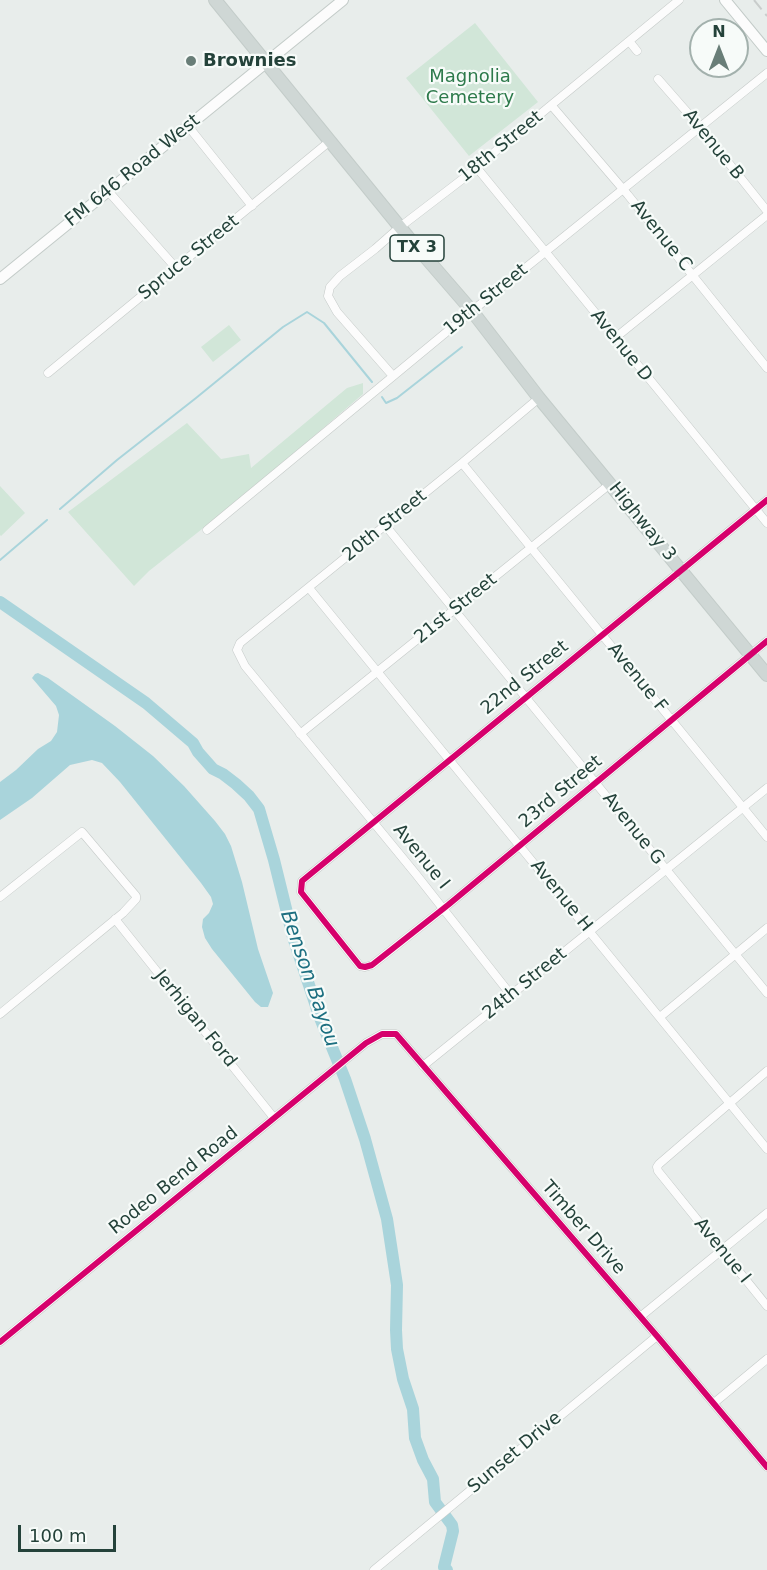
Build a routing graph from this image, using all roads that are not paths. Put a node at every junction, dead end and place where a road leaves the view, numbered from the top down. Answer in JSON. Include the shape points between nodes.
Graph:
{"nodes":[{"id":1,"x":215,"y":0,"type":"edge"},
{"id":2,"x":343,"y":0,"type":"edge"},
{"id":3,"x":679,"y":0,"type":"edge"},
{"id":4,"x":725,"y":0,"type":"edge"},
{"id":5,"x":629,"y":42,"type":"junction"},
{"id":6,"x":637,"y":51,"type":"dead end"},
{"id":7,"x":767,"y":51,"type":"edge"},
{"id":8,"x":266,"y":62,"type":"junction"},
{"id":9,"x":767,"y":73,"type":"edge"},
{"id":10,"x":658,"y":79,"type":"dead end"},
{"id":11,"x":552,"y":106,"type":"junction"},
{"id":12,"x":188,"y":126,"type":"junction"},
{"id":13,"x":700,"y":127,"type":"junction"},
{"id":14,"x":330,"y":141,"type":"junction"},
{"id":15,"x":477,"y":168,"type":"junction"},
{"id":16,"x":623,"y":190,"type":"junction"},
{"id":17,"x":108,"y":191,"type":"junction"},
{"id":18,"x":252,"y":206,"type":"junction"},
{"id":19,"x":767,"y":213,"type":"edge"},
{"id":20,"x":400,"y":227,"type":"junction"},
{"id":21,"x":545,"y":252,"type":"junction"},
{"id":22,"x":176,"y":268,"type":"junction"},
{"id":23,"x":692,"y":276,"type":"junction"},
{"id":24,"x":0,"y":279,"type":"edge"},
{"id":25,"x":472,"y":311,"type":"junction"},
{"id":26,"x":615,"y":339,"type":"junction"},
{"id":27,"x":766,"y":363,"type":"edge"},
{"id":28,"x":48,"y":373,"type":"dead end"},
{"id":29,"x":393,"y":376,"type":"junction"},
{"id":30,"x":539,"y":398,"type":"junction"},
{"id":31,"x":462,"y":463,"type":"junction"},
{"id":32,"x":610,"y":484,"type":"junction"},
{"id":33,"x":767,"y":500,"type":"edge"},
{"id":34,"x":755,"y":509,"type":"junction"},
{"id":35,"x":767,"y":523,"type":"edge"},
{"id":36,"x":385,"y":525,"type":"junction"},
{"id":37,"x":207,"y":530,"type":"dead end"},
{"id":38,"x":531,"y":549,"type":"junction"},
{"id":39,"x":681,"y":570,"type":"junction"},
{"id":40,"x":309,"y":588,"type":"junction"},
{"id":41,"x":455,"y":610,"type":"junction"},
{"id":42,"x":602,"y":635,"type":"junction"},
{"id":43,"x":767,"y":641,"type":"edge"},
{"id":44,"x":239,"y":655,"type":"joint"},
{"id":45,"x":750,"y":655,"type":"junction"},
{"id":46,"x":378,"y":672,"type":"junction"},
{"id":47,"x":767,"y":675,"type":"edge"},
{"id":48,"x":526,"y":697,"type":"junction"},
{"id":49,"x":672,"y":720,"type":"junction"},
{"id":50,"x":300,"y":734,"type":"junction"},
{"id":51,"x":450,"y":759,"type":"junction"},
{"id":52,"x":596,"y":783,"type":"junction"},
{"id":53,"x":767,"y":788,"type":"edge"},
{"id":54,"x":743,"y":807,"type":"junction"},
{"id":55,"x":373,"y":822,"type":"junction"},
{"id":56,"x":767,"y":837,"type":"edge"},
{"id":57,"x":520,"y":845,"type":"junction"},
{"id":58,"x":666,"y":869,"type":"junction"},
{"id":59,"x":0,"y":897,"type":"edge"},
{"id":60,"x":443,"y":909,"type":"junction"},
{"id":61,"x":115,"y":919,"type":"junction"},
{"id":62,"x":767,"y":928,"type":"edge"},
{"id":63,"x":590,"y":931,"type":"junction"},
{"id":64,"x":736,"y":954,"type":"junction"},
{"id":65,"x":372,"y":965,"type":"joint"},
{"id":66,"x":767,"y":993,"type":"edge"},
{"id":67,"x":511,"y":995,"type":"junction"},
{"id":68,"x":0,"y":1014,"type":"edge"},
{"id":69,"x":660,"y":1017,"type":"junction"},
{"id":70,"x":366,"y":1042,"type":"joint"},
{"id":71,"x":423,"y":1066,"type":"junction"},
{"id":72,"x":767,"y":1071,"type":"edge"},
{"id":73,"x":730,"y":1103,"type":"junction"},
{"id":74,"x":274,"y":1118,"type":"junction"},
{"id":75,"x":767,"y":1149,"type":"edge"},
{"id":76,"x":767,"y":1213,"type":"edge"},
{"id":77,"x":722,"y":1251,"type":"junction"},
{"id":78,"x":767,"y":1306,"type":"edge"},
{"id":79,"x":640,"y":1317,"type":"junction"},
{"id":80,"x":657,"y":1336,"type":"junction"},
{"id":81,"x":0,"y":1342,"type":"edge"},
{"id":82,"x":767,"y":1359,"type":"edge"},
{"id":83,"x":714,"y":1402,"type":"junction"},
{"id":84,"x":767,"y":1467,"type":"edge"},
{"id":85,"x":374,"y":1570,"type":"edge"}],
"edges":[{"from":1,"to":8,"type":"main road","number":"TX 3"},
{"from":2,"to":8,"type":"main road","name":"FM 646 Road West"},
{"from":3,"to":5,"type":"street","name":"18th Street"},
{"from":4,"to":7,"type":"main road"},
{"from":5,"to":6,"type":"street"},
{"from":5,"to":11,"type":"street","name":"18th Street"},
{"from":8,"to":12,"type":"main road","name":"FM 646 Road West"},
{"from":8,"to":14,"type":"main road","number":"TX 3"},
{"from":9,"to":13,"type":"street","name":"19th Street"},
{"from":10,"to":13,"type":"street","name":"Avenue B"},
{"from":11,"to":15,"type":"street","name":"18th Street"},
{"from":11,"to":16,"type":"street","name":"Avenue C"},
{"from":12,"to":17,"type":"main road","name":"FM 646 Road West"},
{"from":12,"to":18,"type":"street"},
{"from":13,"to":16,"type":"street","name":"19th Street"},
{"from":13,"to":19,"type":"street","name":"Avenue B"},
{"from":14,"to":18,"type":"street","name":"Spruce Street"},
{"from":14,"to":20,"type":"main road","number":"TX 3"},
{"from":15,"to":20,"type":"street","name":"18th Street"},
{"from":15,"to":21,"type":"street","name":"Avenue D"},
{"from":16,"to":21,"type":"street","name":"19th Street"},
{"from":16,"to":23,"type":"street","name":"Avenue C"},
{"from":17,"to":22,"type":"street"},
{"from":17,"to":24,"type":"main road","name":"FM 646 Road West"},
{"from":18,"to":22,"type":"street","name":"Spruce Street"},
{"from":19,"to":23,"type":"street"},
{"from":20,"to":25,"type":"main road","number":"TX 3"},
{"from":20,"to":29,"type":"street","name":"18th Street","via":[[340,276],[328,296],[337,312]]},
{"from":21,"to":25,"type":"street","name":"19th Street"},
{"from":21,"to":26,"type":"street","name":"Avenue D"},
{"from":22,"to":28,"type":"street","name":"Spruce Street"},
{"from":23,"to":26,"type":"street"},
{"from":23,"to":27,"type":"street","name":"Avenue C"},
{"from":25,"to":29,"type":"street","name":"19th Street"},
{"from":25,"to":30,"type":"main road","number":"TX 3"},
{"from":26,"to":34,"type":"street","name":"Avenue D"},
{"from":29,"to":37,"type":"street","name":"19th Street"},
{"from":30,"to":31,"type":"street","name":"20th Street"},
{"from":30,"to":32,"type":"main road","name":"Highway 3","number":"TX 3"},
{"from":31,"to":36,"type":"street","name":"20th Street"},
{"from":31,"to":38,"type":"street","name":"Avenue F"},
{"from":32,"to":38,"type":"street","name":"21st Street"},
{"from":32,"to":39,"type":"main road","name":"Highway 3","number":"TX 3"},
{"from":33,"to":34,"type":"street","name":"22nd Street"},
{"from":34,"to":35,"type":"street","name":"Avenue D"},
{"from":34,"to":39,"type":"street","name":"22nd Street"},
{"from":36,"to":40,"type":"street","name":"20th Street"},
{"from":36,"to":41,"type":"street","name":"Avenue G"},
{"from":38,"to":41,"type":"street","name":"21st Street"},
{"from":38,"to":42,"type":"street","name":"Avenue F"},
{"from":39,"to":42,"type":"street","name":"22nd Street"},
{"from":39,"to":45,"type":"main road","name":"Highway 3","number":"TX 3"},
{"from":40,"to":44,"type":"street","name":"20th Street","via":[[240,643]]},
{"from":40,"to":46,"type":"street","name":"Avenue H"},
{"from":41,"to":46,"type":"street","name":"21st Street"},
{"from":41,"to":48,"type":"street","name":"Avenue G"},
{"from":42,"to":48,"type":"street","name":"22nd Street"},
{"from":42,"to":49,"type":"street","name":"Avenue F"},
{"from":43,"to":45,"type":"street","name":"23rd Street"},
{"from":44,"to":50,"type":"street","name":"Avenue I"},
{"from":45,"to":47,"type":"main road","name":"Highway 3","number":"TX 3"},
{"from":45,"to":49,"type":"street","name":"23rd Street"},
{"from":46,"to":50,"type":"street","name":"21st Street"},
{"from":46,"to":51,"type":"street","name":"Avenue H"},
{"from":48,"to":51,"type":"street","name":"22nd Street"},
{"from":48,"to":52,"type":"street","name":"Avenue G"},
{"from":49,"to":52,"type":"street","name":"23rd Street"},
{"from":49,"to":54,"type":"street","name":"Avenue F"},
{"from":50,"to":55,"type":"street","name":"Avenue I"},
{"from":51,"to":55,"type":"street","name":"22nd Street"},
{"from":51,"to":57,"type":"street","name":"Avenue H"},
{"from":52,"to":57,"type":"street","name":"23rd Street"},
{"from":52,"to":58,"type":"street","name":"Avenue G"},
{"from":53,"to":54,"type":"street","name":"24th Street"},
{"from":54,"to":56,"type":"street","name":"Avenue F"},
{"from":54,"to":58,"type":"street","name":"24th Street"},
{"from":55,"to":60,"type":"street","name":"Avenue I"},
{"from":55,"to":65,"type":"street","name":"22nd Street","via":[[302,880],[300,892],[360,966]]},
{"from":57,"to":60,"type":"street","name":"23rd Street"},
{"from":57,"to":63,"type":"street","name":"Avenue H"},
{"from":58,"to":63,"type":"street","name":"24th Street"},
{"from":58,"to":64,"type":"street","name":"Avenue G"},
{"from":59,"to":61,"type":"street","via":[[82,832],[136,896],[132,905]]},
{"from":60,"to":65,"type":"street","name":"23rd Street"},
{"from":60,"to":67,"type":"street","name":"Avenue I"},
{"from":61,"to":68,"type":"street"},
{"from":61,"to":74,"type":"street","name":"Jerhigan Ford"},
{"from":62,"to":64,"type":"street"},
{"from":63,"to":67,"type":"street","name":"24th Street"},
{"from":63,"to":69,"type":"street","name":"Avenue H"},
{"from":64,"to":66,"type":"street","name":"Avenue G"},
{"from":64,"to":69,"type":"street"},
{"from":67,"to":71,"type":"street","name":"24th Street"},
{"from":69,"to":73,"type":"street","name":"Avenue H"},
{"from":70,"to":71,"type":"street","name":"Timber Drive","via":[[382,1034],[396,1034]]},
{"from":70,"to":74,"type":"street","name":"Rodeo Bend Road"},
{"from":71,"to":79,"type":"street","name":"Timber Drive"},
{"from":72,"to":73,"type":"street"},
{"from":73,"to":75,"type":"street","name":"Avenue H"},
{"from":73,"to":77,"type":"street","name":"Avenue I","via":[[657,1167]]},
{"from":74,"to":81,"type":"street","name":"Rodeo Bend Road"},
{"from":76,"to":77,"type":"street"},
{"from":77,"to":78,"type":"street","name":"Avenue I"},
{"from":77,"to":79,"type":"street"},
{"from":79,"to":80,"type":"street","name":"Timber Drive"},
{"from":80,"to":83,"type":"street","name":"Timber Drive"},
{"from":80,"to":85,"type":"street","name":"Sunset Drive"},
{"from":82,"to":83,"type":"street"},
{"from":83,"to":84,"type":"street","name":"Timber Drive"}]}
